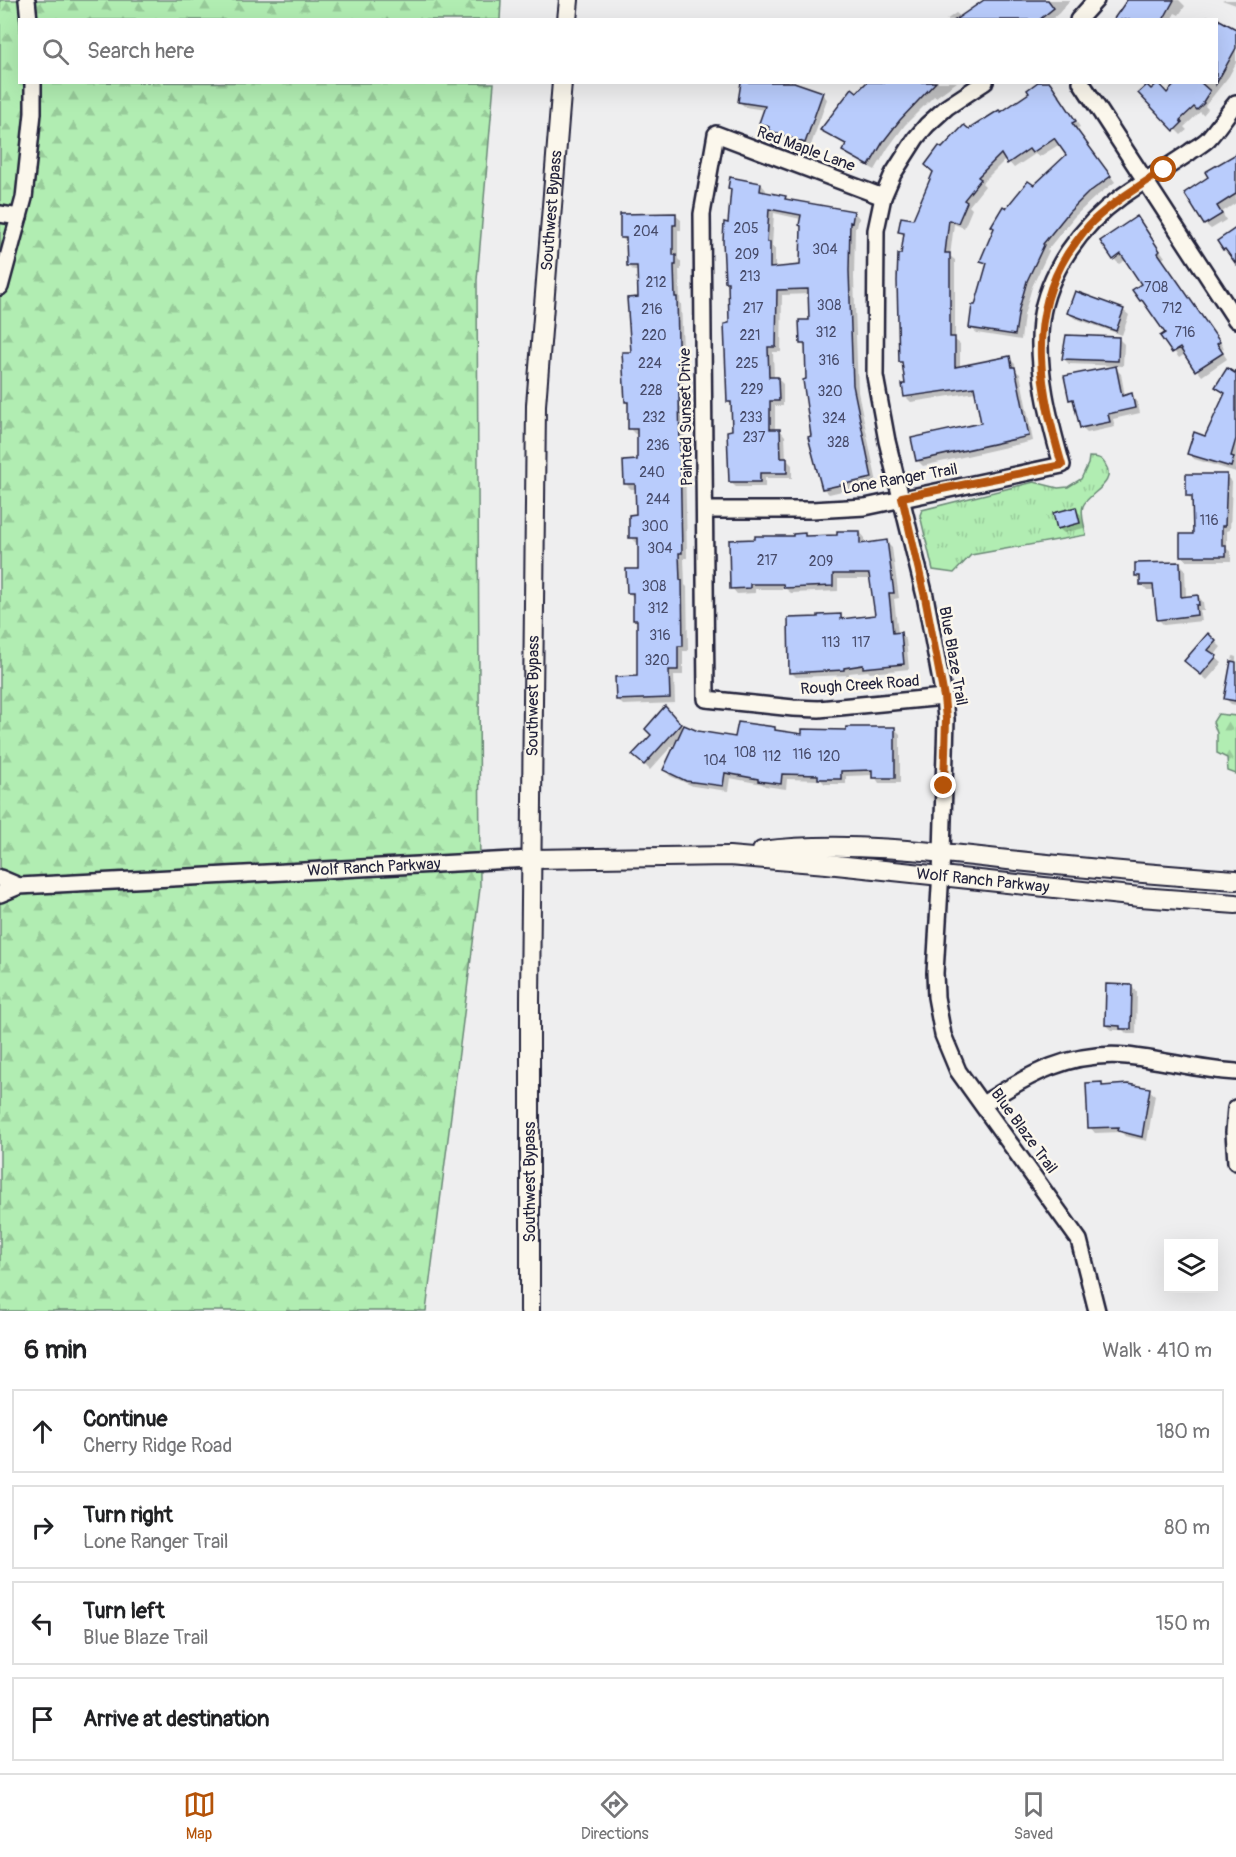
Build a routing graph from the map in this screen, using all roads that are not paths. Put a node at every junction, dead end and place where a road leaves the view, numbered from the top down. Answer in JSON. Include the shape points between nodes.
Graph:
{"nodes":[{"id":1,"x":27,"y":0,"type":"edge"},
{"id":2,"x":569,"y":0,"type":"edge"},
{"id":3,"x":1096,"y":0,"type":"edge"},
{"id":4,"x":29,"y":18,"type":"edge"},
{"id":5,"x":567,"y":18,"type":"edge"},
{"id":6,"x":1080,"y":18,"type":"edge"},
{"id":7,"x":33,"y":84,"type":"edge"},
{"id":8,"x":562,"y":84,"type":"edge"},
{"id":9,"x":982,"y":84,"type":"edge"},
{"id":10,"x":1082,"y":84,"type":"edge"},
{"id":11,"x":1236,"y":103,"type":"edge"},
{"id":12,"x":716,"y":134,"type":"joint"},
{"id":13,"x":1146,"y":181,"type":"junction"},
{"id":14,"x":883,"y":197,"type":"junction"},
{"id":15,"x":0,"y":214,"type":"edge"},
{"id":16,"x":19,"y":217,"type":"junction"},
{"id":17,"x":0,"y":287,"type":"edge"},
{"id":18,"x":1236,"y":320,"type":"edge"},
{"id":19,"x":902,"y":497,"type":"junction"},
{"id":20,"x":706,"y":510,"type":"junction"},
{"id":21,"x":944,"y":697,"type":"junction"},
{"id":22,"x":706,"y":699,"type":"joint"},
{"id":23,"x":942,"y":853,"type":"junction"},
{"id":24,"x":729,"y":856,"type":"junction"},
{"id":25,"x":531,"y":859,"type":"junction"},
{"id":26,"x":940,"y":876,"type":"junction"},
{"id":27,"x":0,"y":878,"type":"edge"},
{"id":28,"x":1236,"y":880,"type":"edge"},
{"id":29,"x":19,"y":886,"type":"junction"},
{"id":30,"x":0,"y":894,"type":"edge"},
{"id":31,"x":1236,"y":904,"type":"edge"},
{"id":32,"x":1236,"y":1072,"type":"edge"},
{"id":33,"x":983,"y":1104,"type":"junction"},
{"id":34,"x":1236,"y":1108,"type":"edge"},
{"id":35,"x":1236,"y":1162,"type":"edge"},
{"id":36,"x":530,"y":1311,"type":"edge"},
{"id":37,"x":1097,"y":1311,"type":"edge"}],
"edges":[{"from":1,"to":4,"type":"street"},
{"from":2,"to":5,"type":"street"},
{"from":3,"to":6,"type":"street"},
{"from":7,"to":16,"type":"street","via":[[33,113]]},
{"from":8,"to":25,"type":"street","name":"Southwest Bypass","via":[[536,405]]},
{"from":9,"to":14,"type":"street","name":"Blue Blaze Trail","via":[[927,125],[898,164]]},
{"from":10,"to":13,"type":"street"},
{"from":11,"to":13,"type":"street","via":[[1207,140]]},
{"from":12,"to":14,"type":"street","name":"Red Maple Lane"},
{"from":12,"to":20,"type":"street","name":"Painted Sunset Drive","via":[[702,214]]},
{"from":13,"to":18,"type":"street"},
{"from":13,"to":19,"type":"street","name":"Lone Ranger Trail","via":[[1092,222],[1059,268],[1049,290],[1041,319],[1042,373],[1050,424],[1062,465]]},
{"from":14,"to":19,"type":"street","name":"Blue Blaze Trail","via":[[876,230],[875,376]]},
{"from":15,"to":16,"type":"street"},
{"from":16,"to":17,"type":"street"},
{"from":19,"to":20,"type":"street","name":"Lone Ranger Trail","via":[[854,507],[812,510]]},
{"from":19,"to":21,"type":"street","name":"Blue Blaze Trail"},
{"from":20,"to":22,"type":"street","name":"Painted Sunset Drive"},
{"from":21,"to":22,"type":"street","name":"Rough Creek Road","via":[[819,709]]},
{"from":21,"to":23,"type":"street","name":"Blue Blaze Trail"},
{"from":23,"to":24,"type":"street","name":"Wolf Ranch Parkway","via":[[782,849]]},
{"from":23,"to":26,"type":"street","name":"Blue Blaze Trail"},
{"from":23,"to":28,"type":"street","name":"Wolf Ranch Parkway"},
{"from":24,"to":25,"type":"street","name":"Wolf Ranch Parkway"},
{"from":24,"to":26,"type":"street","name":"Wolf Ranch Parkway"},
{"from":25,"to":29,"type":"street","name":"Wolf Ranch Parkway"},
{"from":25,"to":36,"type":"street","name":"Southwest Bypass"},
{"from":26,"to":31,"type":"street","name":"Wolf Ranch Parkway"},
{"from":26,"to":33,"type":"street","name":"Blue Blaze Trail","via":[[935,973],[938,1012],[958,1071]]},
{"from":27,"to":29,"type":"street","name":"Wolf Ranch Parkway"},
{"from":29,"to":30,"type":"street","name":"Wolf Ranch Parkway"},
{"from":32,"to":33,"type":"street","via":[[1128,1056],[1080,1058],[1022,1078]]},
{"from":33,"to":37,"type":"street","name":"Blue Blaze Trail","via":[[1079,1240]]},
{"from":34,"to":35,"type":"street"}]}
